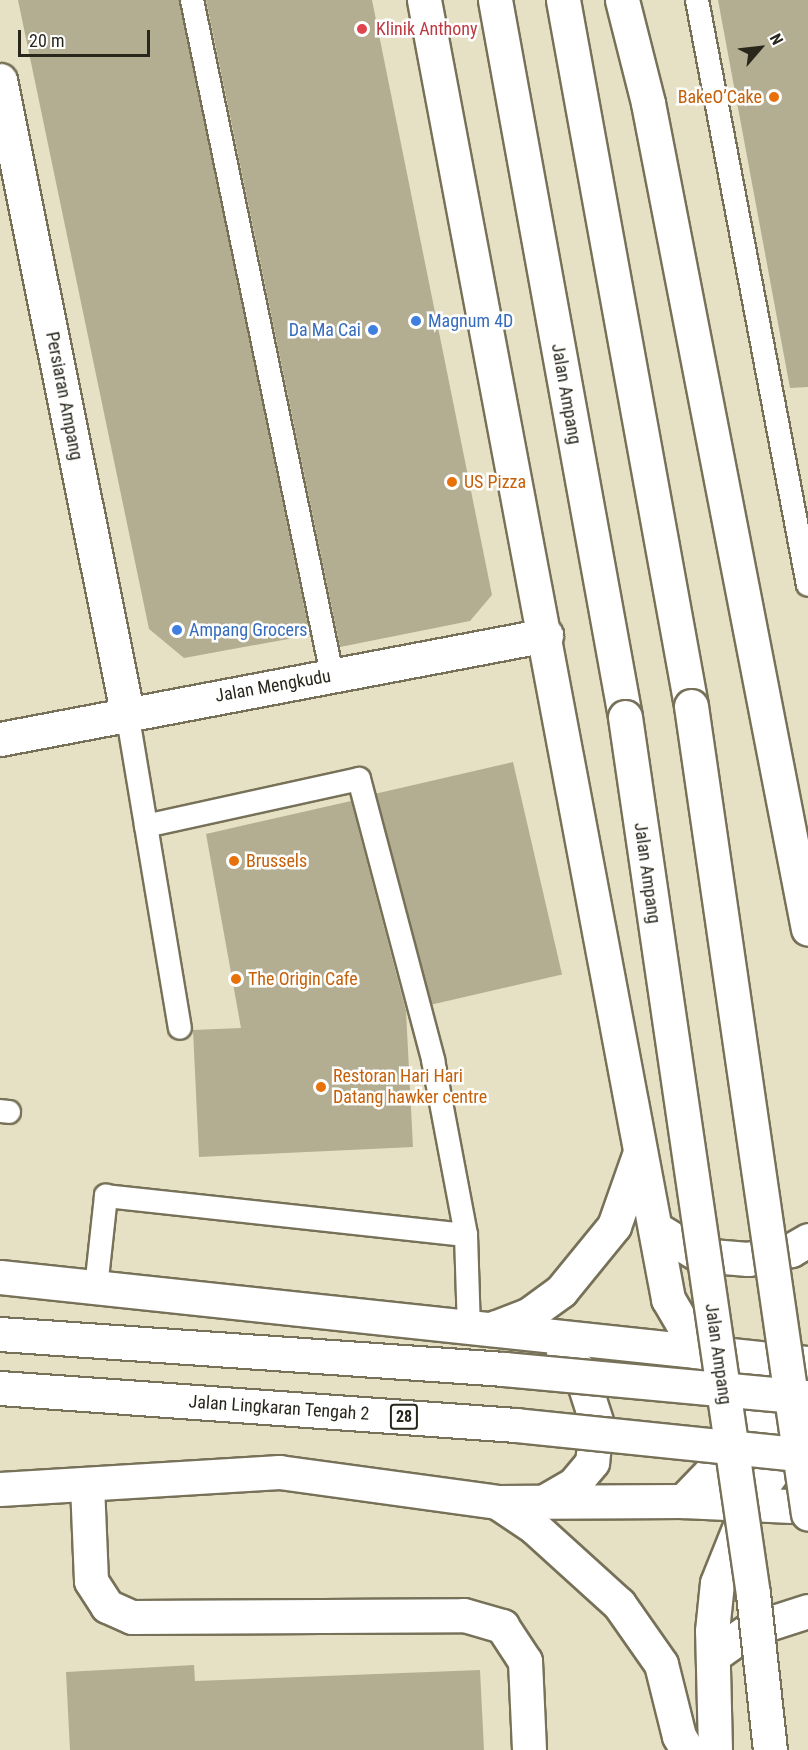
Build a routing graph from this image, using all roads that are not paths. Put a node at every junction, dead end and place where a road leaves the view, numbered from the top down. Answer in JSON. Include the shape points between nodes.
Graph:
{"nodes":[{"id":1,"x":192,"y":0,"type":"edge"},
{"id":2,"x":424,"y":0,"type":"edge"},
{"id":3,"x":495,"y":0,"type":"edge"},
{"id":4,"x":563,"y":0,"type":"edge"},
{"id":5,"x":622,"y":0,"type":"edge"},
{"id":6,"x":697,"y":0,"type":"edge"},
{"id":7,"x":0,"y":80,"type":"edge"},
{"id":8,"x":808,"y":585,"type":"edge"},
{"id":9,"x":546,"y":635,"type":"junction"},
{"id":10,"x":332,"y":675,"type":"junction"},
{"id":11,"x":127,"y":712,"type":"junction"},
{"id":12,"x":0,"y":739,"type":"edge"},
{"id":13,"x":146,"y":826,"type":"junction"},
{"id":14,"x":808,"y":929,"type":"edge"},
{"id":15,"x":180,"y":1028,"type":"dead end"},
{"id":16,"x":640,"y":1151,"type":"junction"},
{"id":17,"x":655,"y":1228,"type":"junction"},
{"id":18,"x":466,"y":1235,"type":"junction"},
{"id":19,"x":808,"y":1240,"type":"edge"},
{"id":20,"x":0,"y":1277,"type":"edge"},
{"id":21,"x":96,"y":1288,"type":"junction"},
{"id":22,"x":478,"y":1330,"type":"junction"},
{"id":23,"x":0,"y":1334,"type":"edge"},
{"id":24,"x":539,"y":1336,"type":"junction"},
{"id":25,"x":640,"y":1347,"type":"junction"},
{"id":26,"x":699,"y":1352,"type":"junction"},
{"id":27,"x":808,"y":1363,"type":"edge"},
{"id":28,"x":808,"y":1369,"type":"edge"},
{"id":29,"x":0,"y":1388,"type":"edge"},
{"id":30,"x":808,"y":1397,"type":"edge"},
{"id":31,"x":768,"y":1413,"type":"junction"},
{"id":32,"x":745,"y":1436,"type":"junction"},
{"id":33,"x":799,"y":1445,"type":"edge"},
{"id":34,"x":808,"y":1482,"type":"edge"},
{"id":35,"x":87,"y":1485,"type":"junction"},
{"id":36,"x":0,"y":1489,"type":"edge"},
{"id":37,"x":683,"y":1501,"type":"junction"},
{"id":38,"x":497,"y":1502,"type":"junction"},
{"id":39,"x":543,"y":1502,"type":"junction"},
{"id":40,"x":748,"y":1506,"type":"junction"},
{"id":41,"x":808,"y":1507,"type":"edge"},
{"id":42,"x":808,"y":1514,"type":"edge"},
{"id":43,"x":808,"y":1611,"type":"edge"},
{"id":44,"x":714,"y":1655,"type":"junction"},
{"id":45,"x":529,"y":1750,"type":"edge"},
{"id":46,"x":687,"y":1750,"type":"edge"},
{"id":47,"x":715,"y":1750,"type":"edge"},
{"id":48,"x":770,"y":1750,"type":"edge"}],
"edges":[{"from":1,"to":10,"type":"lane"},
{"from":2,"to":9,"type":"main road"},
{"from":3,"to":48,"type":"main road","name":"Jalan Ampang","bridge":true,"via":[[625,717],[751,1582]]},
{"from":4,"to":42,"type":"main road","bridge":true,"via":[[691,706]]},
{"from":5,"to":14,"type":"main road","via":[[650,114]]},
{"from":6,"to":8,"type":"lane"},
{"from":7,"to":11,"type":"main road","name":"Persiaran Ampang"},
{"from":9,"to":10,"type":"main road","name":"Jalan Mengkudu"},
{"from":9,"to":16,"type":"main road"},
{"from":10,"to":11,"type":"main road","name":"Jalan Mengkudu"},
{"from":11,"to":12,"type":"main road","name":"Jalan Mengkudu"},
{"from":11,"to":13,"type":"lane"},
{"from":13,"to":15,"type":"lane"},
{"from":13,"to":18,"type":"lane","via":[[359,778],[433,1060]]},
{"from":16,"to":17,"type":"main road"},
{"from":16,"to":22,"type":"main road","via":[[614,1226],[561,1291],[528,1315]]},
{"from":17,"to":19,"type":"main road","via":[[699,1255],[748,1259],[791,1250]]},
{"from":17,"to":26,"type":"main road","via":[[668,1299]]},
{"from":18,"to":21,"type":"lane","via":[[106,1196]]},
{"from":18,"to":22,"type":"lane"},
{"from":20,"to":21,"type":"main road"},
{"from":21,"to":22,"type":"main road"},
{"from":22,"to":24,"type":"main road"},
{"from":23,"to":30,"type":"main road","bridge":true},
{"from":24,"to":25,"type":"main road"},
{"from":24,"to":39,"type":"main road","via":[[580,1371],[597,1424],[592,1462],[573,1485]]},
{"from":25,"to":26,"type":"main road"},
{"from":25,"to":32,"type":"main road","via":[[665,1361]]},
{"from":26,"to":27,"type":"main road"},
{"from":26,"to":31,"type":"main road"},
{"from":28,"to":31,"type":"main road"},
{"from":29,"to":33,"type":"main road","name":"Jalan Lingkaran Tengah 2","number":"28","bridge":true},
{"from":31,"to":32,"type":"main road"},
{"from":31,"to":33,"type":"main road"},
{"from":32,"to":33,"type":"main road"},
{"from":32,"to":37,"type":"main road"},
{"from":33,"to":34,"type":"main road"},
{"from":33,"to":40,"type":"main road"},
{"from":35,"to":36,"type":"main road"},
{"from":35,"to":38,"type":"main road","via":[[279,1472]]},
{"from":35,"to":45,"type":"main road","via":[[91,1581],[106,1606],[132,1617],[465,1615],[502,1626],[525,1660]]},
{"from":37,"to":39,"type":"main road"},
{"from":37,"to":40,"type":"main road"},
{"from":38,"to":39,"type":"main road"},
{"from":38,"to":46,"type":"main road","via":[[534,1527],[619,1604],[661,1664],[679,1736]]},
{"from":40,"to":41,"type":"main road"},
{"from":40,"to":44,"type":"main road","via":[[717,1583]]},
{"from":43,"to":44,"type":"main road","via":[[749,1630]]},
{"from":44,"to":47,"type":"main road"}]}
